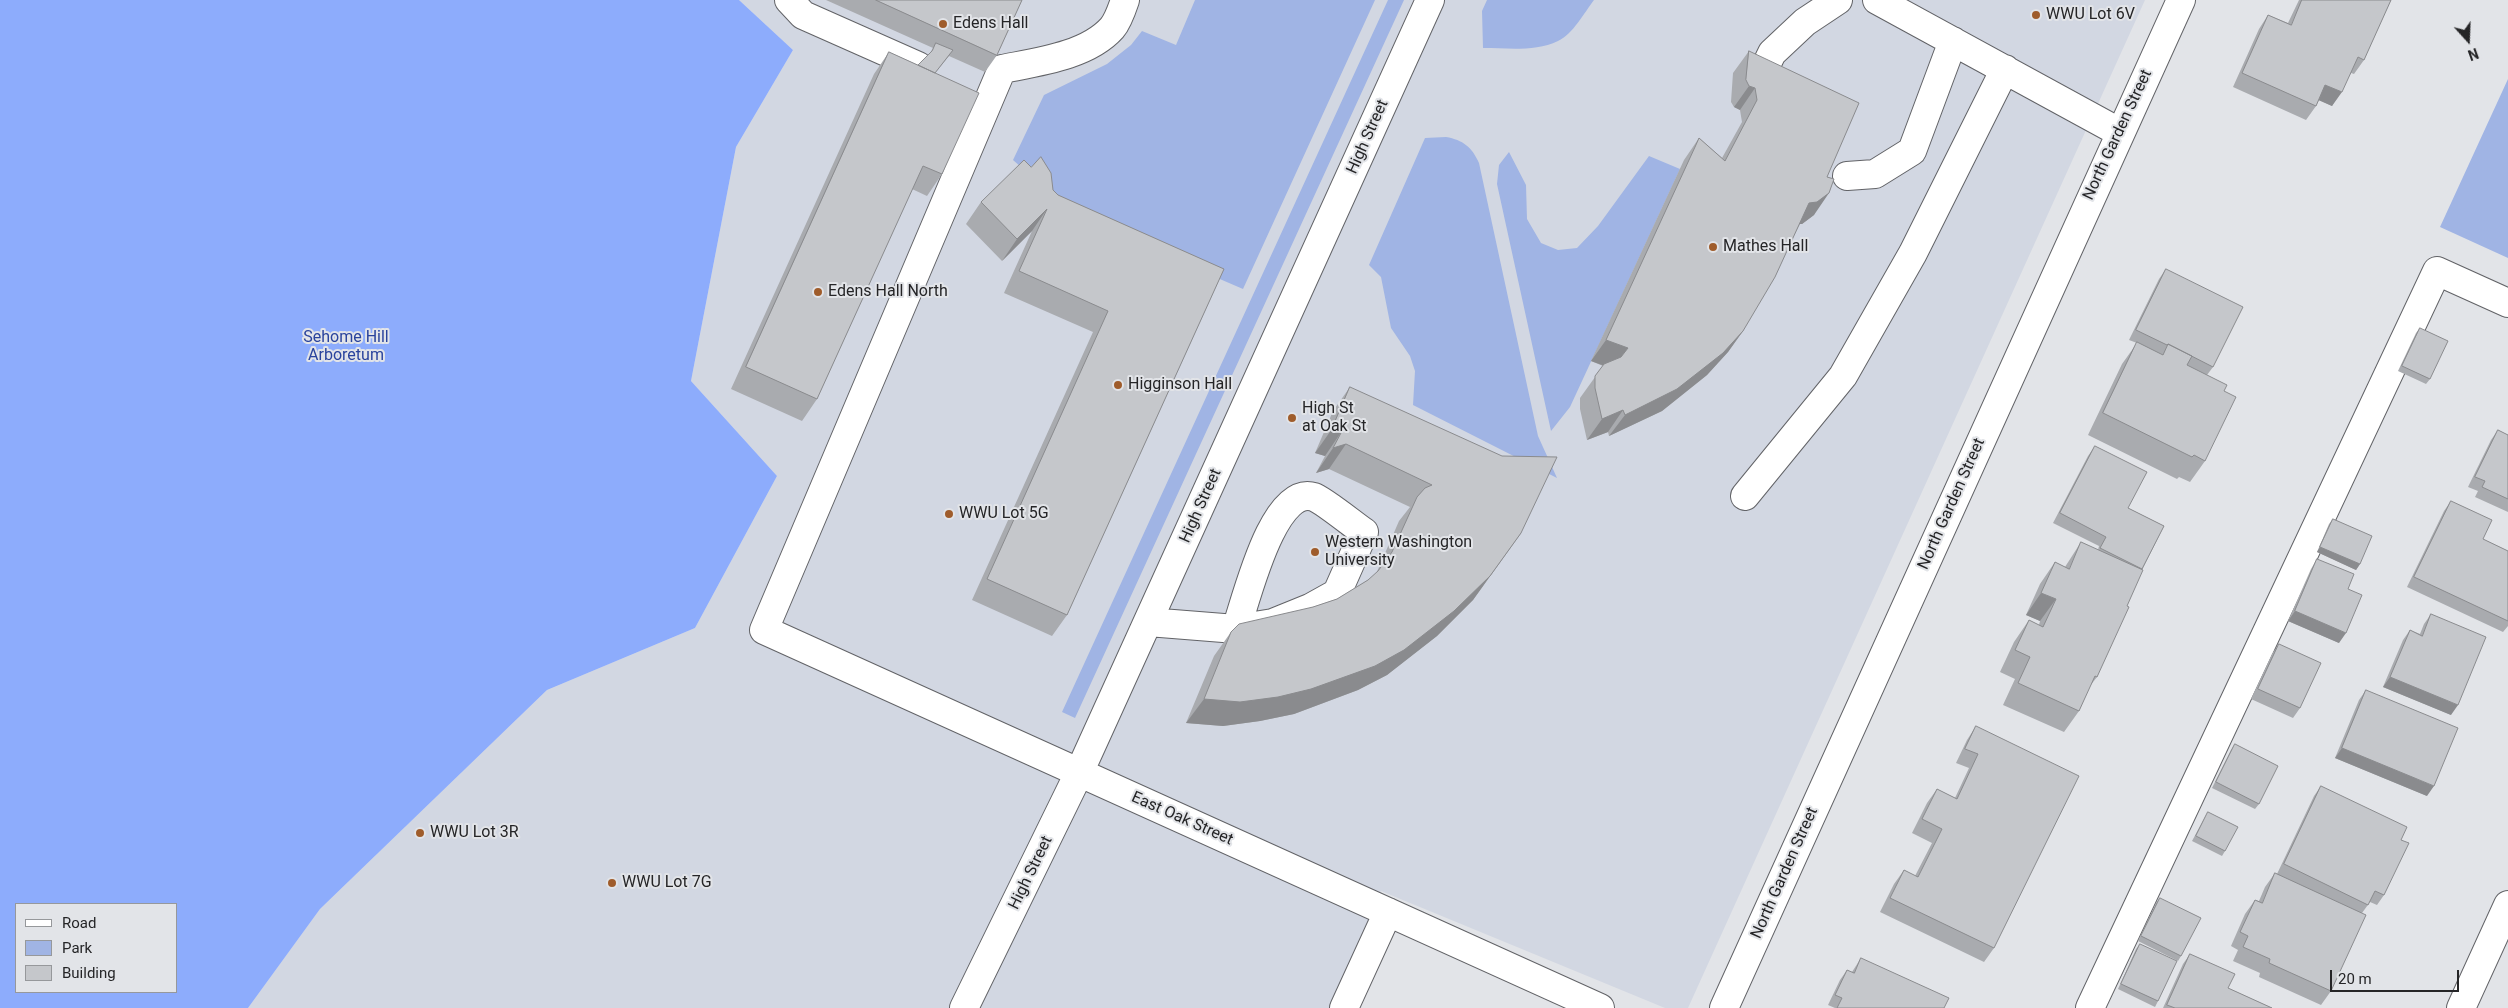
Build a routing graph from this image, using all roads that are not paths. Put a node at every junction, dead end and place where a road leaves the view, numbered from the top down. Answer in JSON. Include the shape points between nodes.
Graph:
{"nodes":[{"id":1,"x":789,"y":0,"type":"edge"},
{"id":2,"x":1125,"y":0,"type":"edge"},
{"id":3,"x":1430,"y":0,"type":"edge"},
{"id":4,"x":1838,"y":0,"type":"edge"},
{"id":5,"x":1877,"y":0,"type":"edge"},
{"id":6,"x":2180,"y":0,"type":"edge"},
{"id":7,"x":1953,"y":41,"type":"junction"},
{"id":8,"x":2005,"y":70,"type":"junction"},
{"id":9,"x":1757,"y":84,"type":"edge"},
{"id":10,"x":990,"y":98,"type":"junction"},
{"id":11,"x":2119,"y":132,"type":"junction"},
{"id":12,"x":1847,"y":176,"type":"edge"},
{"id":13,"x":2508,"y":303,"type":"edge"},
{"id":14,"x":1745,"y":496,"type":"dead end"},
{"id":15,"x":1148,"y":622,"type":"junction"},
{"id":16,"x":1236,"y":629,"type":"junction"},
{"id":17,"x":1080,"y":773,"type":"junction"},
{"id":18,"x":2508,"y":905,"type":"edge"},
{"id":19,"x":1388,"y":912,"type":"junction"},
{"id":20,"x":964,"y":1008,"type":"edge"},
{"id":21,"x":1344,"y":1008,"type":"edge"},
{"id":22,"x":1600,"y":1008,"type":"edge"},
{"id":23,"x":1724,"y":1008,"type":"edge"},
{"id":24,"x":2090,"y":1008,"type":"edge"},
{"id":25,"x":2461,"y":1008,"type":"edge"}],
"edges":[{"from":1,"to":10,"type":"street","via":[[802,15]]},
{"from":2,"to":10,"type":"street","via":[[1114,27],[1099,40],[1059,57],[1002,69]]},
{"from":3,"to":15,"type":"street","name":"High Street"},
{"from":4,"to":9,"type":"street","via":[[1805,22],[1772,53]]},
{"from":5,"to":7,"type":"street"},
{"from":6,"to":11,"type":"street","name":"North Garden Street"},
{"from":7,"to":8,"type":"street"},
{"from":7,"to":12,"type":"street","via":[[1912,151],[1875,174]]},
{"from":8,"to":11,"type":"street"},
{"from":8,"to":14,"type":"street","via":[[1913,253],[1844,376]]},
{"from":10,"to":17,"type":"street","name":"East Oak Street","via":[[764,630]]},
{"from":11,"to":23,"type":"street","name":"North Garden Street"},
{"from":13,"to":24,"type":"street","via":[[2436,271]]},
{"from":15,"to":16,"type":"street"},
{"from":15,"to":17,"type":"street","name":"High Street"},
{"from":16,"to":16,"type":"street","via":[[1273,623],[1337,593],[1364,532],[1314,497],[1296,498],[1286,507],[1268,535]]},
{"from":17,"to":19,"type":"street","name":"East Oak Street"},
{"from":17,"to":20,"type":"street","name":"High Street"},
{"from":18,"to":25,"type":"street"},
{"from":19,"to":21,"type":"street"},
{"from":19,"to":22,"type":"street","name":"East Oak Street"}]}
